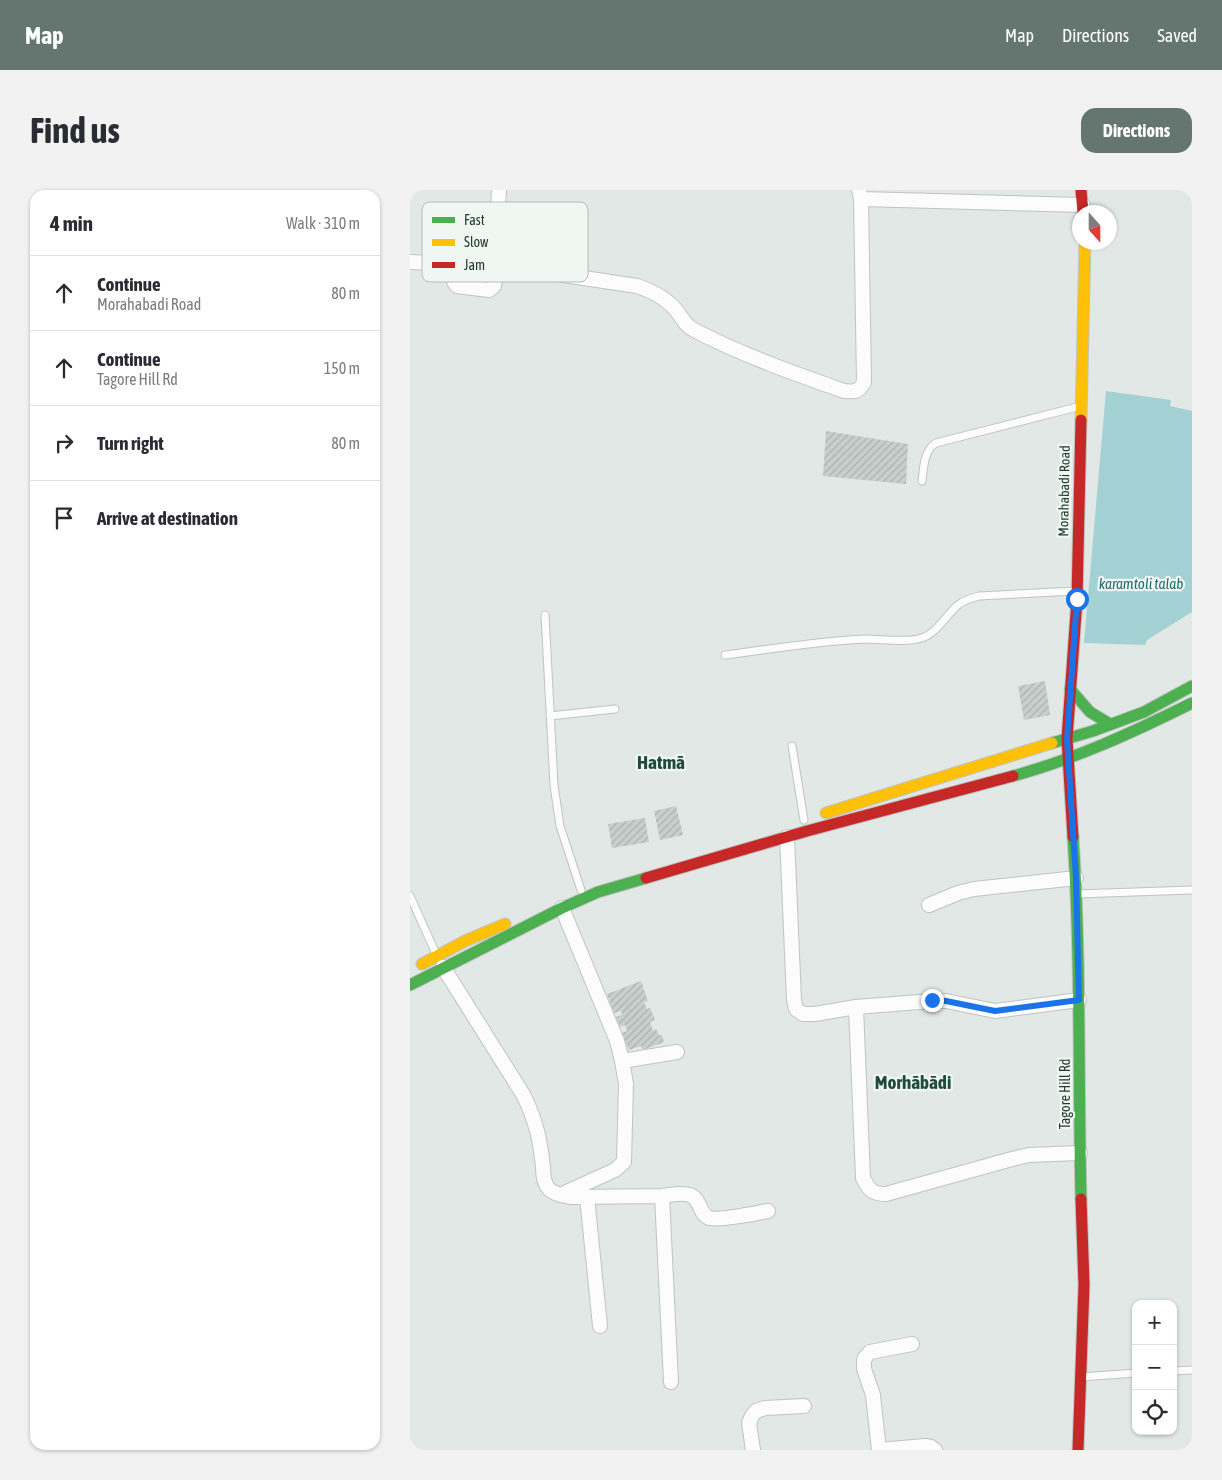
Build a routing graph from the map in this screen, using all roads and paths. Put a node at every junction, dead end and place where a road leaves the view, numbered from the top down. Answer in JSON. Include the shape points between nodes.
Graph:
{"nodes":[{"id":1,"x":1081,"y":190,"type":"edge"},
{"id":2,"x":860,"y":195,"type":"edge"},
{"id":3,"x":1083,"y":205,"type":"edge"},
{"id":4,"x":1072,"y":208,"type":"edge"},
{"id":5,"x":1085,"y":250,"type":"edge"},
{"id":6,"x":588,"y":279,"type":"edge"},
{"id":7,"x":454,"y":282,"type":"edge"},
{"id":8,"x":495,"y":282,"type":"edge"},
{"id":9,"x":1082,"y":406,"type":"junction"},
{"id":10,"x":922,"y":481,"type":"dead end"},
{"id":11,"x":1077,"y":591,"type":"junction"},
{"id":12,"x":545,"y":615,"type":"dead end"},
{"id":13,"x":725,"y":655,"type":"dead end"},
{"id":14,"x":1192,"y":686,"type":"edge"},
{"id":15,"x":1070,"y":689,"type":"junction"},
{"id":16,"x":1192,"y":703,"type":"edge"},
{"id":17,"x":614,"y":709,"type":"dead end"},
{"id":18,"x":550,"y":716,"type":"junction"},
{"id":19,"x":1110,"y":724,"type":"junction"},
{"id":20,"x":1067,"y":739,"type":"junction"},
{"id":21,"x":792,"y":746,"type":"dead end"},
{"id":22,"x":1068,"y":759,"type":"junction"},
{"id":23,"x":799,"y":821,"type":"joint"},
{"id":24,"x":776,"y":828,"type":"dead end"},
{"id":25,"x":787,"y":837,"type":"junction"},
{"id":26,"x":1076,"y":878,"type":"junction"},
{"id":27,"x":581,"y":890,"type":"junction"},
{"id":28,"x":1192,"y":890,"type":"edge"},
{"id":29,"x":1075,"y":894,"type":"junction"},
{"id":30,"x":410,"y":896,"type":"edge"},
{"id":31,"x":929,"y":905,"type":"dead end"},
{"id":32,"x":562,"y":908,"type":"junction"},
{"id":33,"x":440,"y":962,"type":"junction"},
{"id":34,"x":410,"y":971,"type":"edge"},
{"id":35,"x":410,"y":985,"type":"edge"},
{"id":36,"x":1079,"y":1000,"type":"junction"},
{"id":37,"x":856,"y":1007,"type":"junction"},
{"id":38,"x":677,"y":1052,"type":"dead end"},
{"id":39,"x":622,"y":1061,"type":"junction"},
{"id":40,"x":1080,"y":1153,"type":"junction"},
{"id":41,"x":560,"y":1195,"type":"junction"},
{"id":42,"x":662,"y":1196,"type":"junction"},
{"id":43,"x":587,"y":1197,"type":"junction"},
{"id":44,"x":768,"y":1211,"type":"dead end"},
{"id":45,"x":600,"y":1326,"type":"dead end"},
{"id":46,"x":912,"y":1344,"type":"dead end"},
{"id":47,"x":1192,"y":1370,"type":"edge"},
{"id":48,"x":1177,"y":1371,"type":"edge"},
{"id":49,"x":1132,"y":1373,"type":"edge"},
{"id":50,"x":1081,"y":1377,"type":"junction"},
{"id":51,"x":671,"y":1382,"type":"dead end"},
{"id":52,"x":804,"y":1406,"type":"dead end"},
{"id":53,"x":753,"y":1450,"type":"edge"},
{"id":54,"x":935,"y":1450,"type":"edge"},
{"id":55,"x":1078,"y":1450,"type":"edge"}],
"edges":[{"from":1,"to":3,"type":"main road"},
{"from":2,"to":4,"type":"street"},
{"from":2,"to":6,"type":"street","via":[[864,382],[854,392],[768,364],[691,329],[676,309],[651,291]]},
{"from":5,"to":9,"type":"main road","name":"Morahabadi Road"},
{"from":7,"to":8,"type":"street","via":[[457,286],[489,290]]},
{"from":9,"to":10,"type":"lane","via":[[936,443],[927,451]]},
{"from":9,"to":11,"type":"main road","name":"Morahabadi Road"},
{"from":11,"to":13,"type":"lane","via":[[968,599],[929,634],[912,640],[864,639]]},
{"from":11,"to":15,"type":"main road","name":"Morahabadi Road"},
{"from":12,"to":18,"type":"lane"},
{"from":14,"to":19,"type":"main road","via":[[1144,712]]},
{"from":15,"to":19,"type":"main road","via":[[1090,712]]},
{"from":15,"to":20,"type":"main road","name":"Morahabadi Road"},
{"from":16,"to":22,"type":"main road"},
{"from":17,"to":18,"type":"lane"},
{"from":18,"to":27,"type":"lane","via":[[560,826]]},
{"from":19,"to":20,"type":"main road"},
{"from":20,"to":22,"type":"main road","name":"Tagore Hill Rd"},
{"from":20,"to":23,"type":"main road"},
{"from":21,"to":23,"type":"lane"},
{"from":22,"to":25,"type":"main road"},
{"from":22,"to":26,"type":"main road","name":"Tagore Hill Rd"},
{"from":24,"to":27,"type":"main road"},
{"from":25,"to":32,"type":"main road","via":[[598,892]]},
{"from":25,"to":37,"type":"street","via":[[796,1009],[803,1014],[815,1014]]},
{"from":26,"to":29,"type":"main road","name":"Tagore Hill Rd"},
{"from":26,"to":31,"type":"street","via":[[974,889]]},
{"from":27,"to":33,"type":"main road","via":[[465,942]]},
{"from":28,"to":29,"type":"lane"},
{"from":29,"to":36,"type":"main road","name":"Tagore Hill Rd"},
{"from":30,"to":33,"type":"lane"},
{"from":32,"to":33,"type":"main road"},
{"from":32,"to":39,"type":"street"},
{"from":33,"to":34,"type":"main road"},
{"from":33,"to":35,"type":"main road"},
{"from":33,"to":41,"type":"street","via":[[524,1096],[540,1140],[548,1189]]},
{"from":36,"to":37,"type":"street","via":[[995,1011],[932,1000]]},
{"from":36,"to":40,"type":"main road","name":"Tagore Hill Rd"},
{"from":37,"to":40,"type":"street","via":[[863,1178],[876,1194],[1029,1155]]},
{"from":38,"to":39,"type":"street"},
{"from":39,"to":41,"type":"street","via":[[626,1084],[624,1162],[615,1170]]},
{"from":40,"to":50,"type":"main road","name":"Tagore Hill Rd","via":[[1084,1285]]},
{"from":41,"to":43,"type":"street"},
{"from":42,"to":43,"type":"street"},
{"from":42,"to":44,"type":"street","via":[[691,1195],[708,1218]]},
{"from":42,"to":51,"type":"street"},
{"from":43,"to":45,"type":"street"},
{"from":46,"to":54,"type":"street","via":[[877,1349],[864,1359],[873,1395],[879,1450],[925,1446]]},
{"from":47,"to":48,"type":"lane"},
{"from":49,"to":50,"type":"lane"},
{"from":50,"to":55,"type":"main road","name":"Tagore Hill Rd"},
{"from":52,"to":53,"type":"street","via":[[756,1411],[749,1424]]}]}
